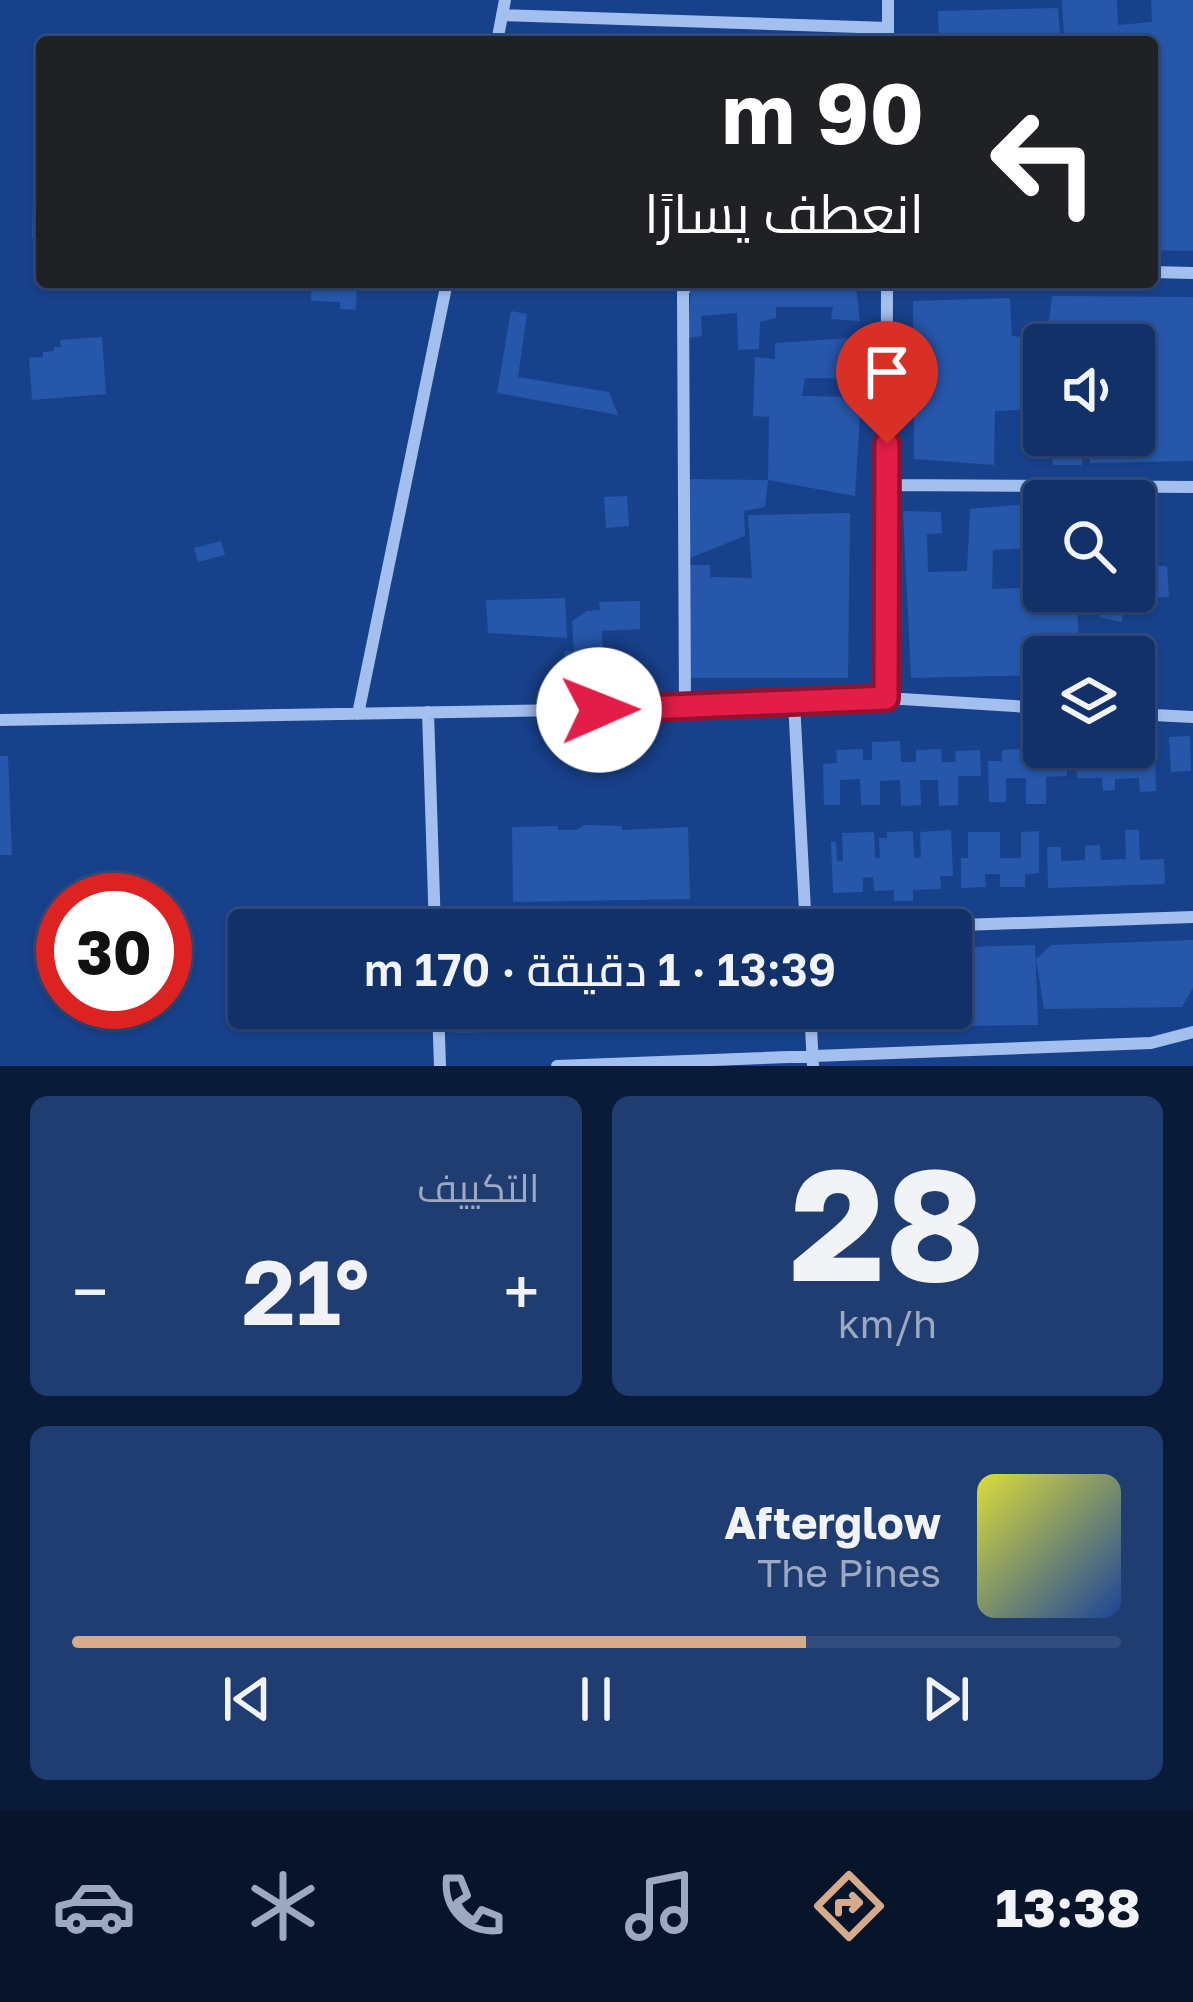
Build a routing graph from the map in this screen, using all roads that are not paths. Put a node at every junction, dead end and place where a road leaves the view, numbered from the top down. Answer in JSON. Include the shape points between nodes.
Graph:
{"nodes":[{"id":1,"x":506,"y":0,"type":"edge"},
{"id":2,"x":888,"y":0,"type":"edge"},
{"id":3,"x":502,"y":15,"type":"junction"},
{"id":4,"x":888,"y":35,"type":"edge"},
{"id":5,"x":498,"y":36,"type":"edge"},
{"id":6,"x":1158,"y":272,"type":"edge"},
{"id":7,"x":1193,"y":273,"type":"edge"},
{"id":8,"x":446,"y":288,"type":"edge"},
{"id":9,"x":685,"y":288,"type":"edge"},
{"id":10,"x":887,"y":288,"type":"edge"},
{"id":11,"x":887,"y":484,"type":"junction"},
{"id":12,"x":1193,"y":487,"type":"edge"},
{"id":13,"x":886,"y":698,"type":"junction"},
{"id":14,"x":794,"y":702,"type":"junction"},
{"id":15,"x":1023,"y":707,"type":"edge"},
{"id":16,"x":685,"y":708,"type":"junction"},
{"id":17,"x":428,"y":712,"type":"junction"},
{"id":18,"x":358,"y":714,"type":"junction"},
{"id":19,"x":1155,"y":715,"type":"edge"},
{"id":20,"x":1193,"y":717,"type":"edge"},
{"id":21,"x":0,"y":720,"type":"edge"},
{"id":22,"x":435,"y":909,"type":"edge"},
{"id":23,"x":805,"y":909,"type":"edge"},
{"id":24,"x":1193,"y":917,"type":"edge"},
{"id":25,"x":972,"y":925,"type":"edge"},
{"id":26,"x":439,"y":1029,"type":"edge"},
{"id":27,"x":811,"y":1029,"type":"edge"},
{"id":28,"x":1193,"y":1032,"type":"edge"},
{"id":29,"x":813,"y":1061,"type":"edge"},
{"id":30,"x":440,"y":1066,"type":"edge"},
{"id":31,"x":557,"y":1066,"type":"edge"}],
"edges":[{"from":1,"to":3,"type":"street"},
{"from":2,"to":4,"type":"street"},
{"from":3,"to":4,"type":"street"},
{"from":3,"to":5,"type":"street"},
{"from":6,"to":7,"type":"street"},
{"from":8,"to":18,"type":"street"},
{"from":9,"to":16,"type":"street"},
{"from":10,"to":11,"type":"street"},
{"from":11,"to":12,"type":"street"},
{"from":11,"to":13,"type":"street"},
{"from":13,"to":14,"type":"street"},
{"from":13,"to":15,"type":"street"},
{"from":14,"to":16,"type":"street"},
{"from":14,"to":23,"type":"street"},
{"from":16,"to":17,"type":"street"},
{"from":17,"to":18,"type":"street"},
{"from":17,"to":22,"type":"street"},
{"from":18,"to":21,"type":"street"},
{"from":19,"to":20,"type":"street"},
{"from":24,"to":25,"type":"street"},
{"from":26,"to":30,"type":"street"},
{"from":27,"to":29,"type":"street"},
{"from":28,"to":29,"type":"street","via":[[1151,1043]]},
{"from":29,"to":31,"type":"street"}]}
